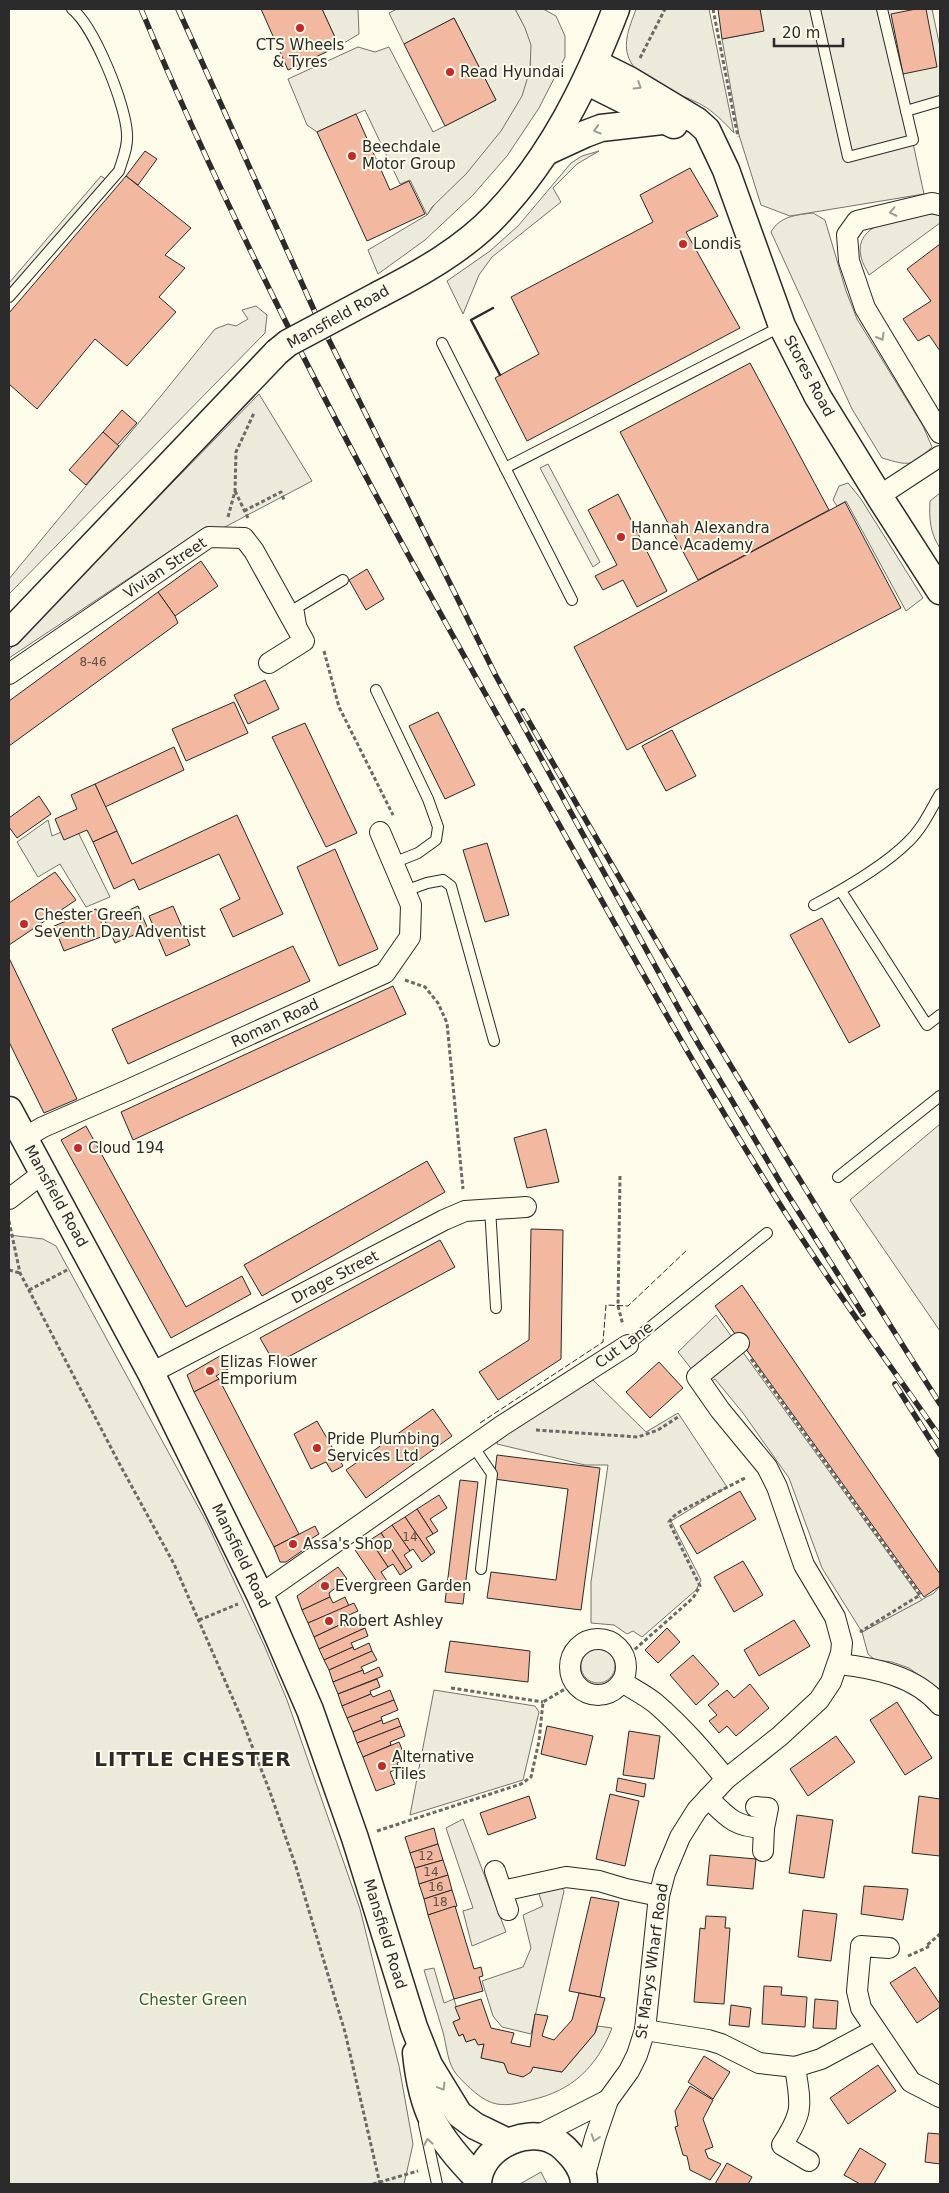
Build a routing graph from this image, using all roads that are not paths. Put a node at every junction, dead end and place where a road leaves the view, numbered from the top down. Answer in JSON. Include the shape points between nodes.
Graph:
{"nodes":[{"id":1,"x":72,"y":9,"type":"edge"},
{"id":2,"x":616,"y":9,"type":"edge"},
{"id":3,"x":815,"y":9,"type":"edge"},
{"id":4,"x":882,"y":9,"type":"edge"},
{"id":5,"x":591,"y":72,"type":"junction"},
{"id":6,"x":940,"y":101,"type":"edge"},
{"id":7,"x":906,"y":111,"type":"junction"},
{"id":8,"x":662,"y":121,"type":"junction"},
{"id":9,"x":713,"y":143,"type":"junction"},
{"id":10,"x":546,"y":152,"type":"junction"},
{"id":11,"x":940,"y":205,"type":"edge"},
{"id":12,"x":9,"y":297,"type":"edge"},
{"id":13,"x":782,"y":326,"type":"junction"},
{"id":14,"x":442,"y":343,"type":"dead end"},
{"id":15,"x":940,"y":433,"type":"edge"},
{"id":16,"x":940,"y":456,"type":"edge"},
{"id":17,"x":506,"y":468,"type":"junction"},
{"id":18,"x":879,"y":496,"type":"junction"},
{"id":19,"x":343,"y":580,"type":"dead end"},
{"id":20,"x":940,"y":591,"type":"edge"},
{"id":21,"x":572,"y":600,"type":"dead end"},
{"id":22,"x":9,"y":633,"type":"edge"},
{"id":23,"x":312,"y":641,"type":"junction"},
{"id":24,"x":269,"y":663,"type":"dead end"},
{"id":25,"x":9,"y":674,"type":"edge"},
{"id":26,"x":376,"y":690,"type":"dead end"},
{"id":27,"x":940,"y":794,"type":"edge"},
{"id":28,"x":380,"y":832,"type":"road end"},
{"id":29,"x":393,"y":863,"type":"junction"},
{"id":30,"x":840,"y":891,"type":"junction"},
{"id":31,"x":405,"y":892,"type":"junction"},
{"id":32,"x":814,"y":905,"type":"dead end"},
{"id":33,"x":940,"y":1015,"type":"edge"},
{"id":34,"x":494,"y":1041,"type":"dead end"},
{"id":35,"x":940,"y":1096,"type":"edge"},
{"id":36,"x":9,"y":1110,"type":"edge"},
{"id":37,"x":24,"y":1138,"type":"junction"},
{"id":38,"x":42,"y":1174,"type":"junction"},
{"id":39,"x":838,"y":1177,"type":"dead end"},
{"id":40,"x":9,"y":1199,"type":"edge"},
{"id":41,"x":526,"y":1207,"type":"dead end"},
{"id":42,"x":490,"y":1208,"type":"junction"},
{"id":43,"x":767,"y":1233,"type":"dead end"},
{"id":44,"x":496,"y":1308,"type":"dead end"},
{"id":45,"x":739,"y":1343,"type":"road end"},
{"id":46,"x":628,"y":1345,"type":"joint"},
{"id":47,"x":151,"y":1373,"type":"junction"},
{"id":48,"x":474,"y":1446,"type":"junction"},
{"id":49,"x":481,"y":1569,"type":"dead end"},
{"id":50,"x":260,"y":1594,"type":"junction"},
{"id":51,"x":839,"y":1664,"type":"junction"},
{"id":52,"x":622,"y":1682,"type":"junction"},
{"id":53,"x":940,"y":1705,"type":"edge"},
{"id":54,"x":726,"y":1779,"type":"junction"},
{"id":55,"x":708,"y":1798,"type":"junction"},
{"id":56,"x":756,"y":1807,"type":"dead end"},
{"id":57,"x":764,"y":1828,"type":"junction"},
{"id":58,"x":763,"y":1852,"type":"dead end"},
{"id":59,"x":496,"y":1871,"type":"dead end"},
{"id":60,"x":659,"y":1896,"type":"junction"},
{"id":61,"x":889,"y":1948,"type":"dead end"},
{"id":62,"x":414,"y":2027,"type":"junction"},
{"id":63,"x":645,"y":2030,"type":"junction"},
{"id":64,"x":875,"y":2030,"type":"junction"},
{"id":65,"x":795,"y":2067,"type":"junction"},
{"id":66,"x":940,"y":2096,"type":"edge"},
{"id":67,"x":423,"y":2098,"type":"junction"},
{"id":68,"x":608,"y":2100,"type":"junction"},
{"id":69,"x":537,"y":2136,"type":"junction"},
{"id":70,"x":508,"y":2142,"type":"junction"},
{"id":71,"x":809,"y":2161,"type":"dead end"},
{"id":72,"x":584,"y":2181,"type":"edge"},
{"id":73,"x":478,"y":2182,"type":"edge"},
{"id":74,"x":437,"y":2184,"type":"edge"}],
"edges":[{"from":1,"to":12,"type":"lane","via":[[90,29],[116,88],[127,132],[127,148],[119,171]]},
{"from":2,"to":5,"type":"street","name":"Mansfield Road"},
{"from":3,"to":7,"type":"lane","via":[[848,158],[913,140]]},
{"from":4,"to":7,"type":"lane"},
{"from":5,"to":8,"type":"street"},
{"from":5,"to":9,"type":"street","name":"Stores Road","one_way":true,"via":[[629,80],[697,121],[707,130]]},
{"from":5,"to":10,"type":"street","name":"Mansfield Road"},
{"from":6,"to":7,"type":"lane"},
{"from":8,"to":9,"type":"street"},
{"from":8,"to":10,"type":"street","one_way":true,"via":[[601,128]]},
{"from":9,"to":13,"type":"street","name":"Stores Road","via":[[726,170]]},
{"from":10,"to":22,"type":"street","name":"Mansfield Road","bridge":true,"via":[[496,216],[439,262],[288,343],[277,352]]},
{"from":11,"to":15,"type":"street","one_way":true,"via":[[932,203],[857,221],[847,235],[849,261],[865,308]]},
{"from":13,"to":17,"type":"lane"},
{"from":13,"to":18,"type":"street","name":"Stores Road","via":[[818,397]]},
{"from":14,"to":17,"type":"lane"},
{"from":16,"to":18,"type":"street"},
{"from":17,"to":21,"type":"lane"},
{"from":18,"to":20,"type":"street","name":"Stores Road"},
{"from":19,"to":23,"type":"lane","via":[[298,607]]},
{"from":23,"to":24,"type":"street"},
{"from":23,"to":25,"type":"street","name":"Vivian Street","via":[[244,538],[209,537]]},
{"from":26,"to":29,"type":"lane","via":[[428,799],[438,828],[436,840],[418,853]]},
{"from":27,"to":30,"type":"lane","via":[[920,829],[907,843]]},
{"from":28,"to":29,"type":"street"},
{"from":29,"to":31,"type":"street"},
{"from":30,"to":32,"type":"lane"},
{"from":30,"to":33,"type":"lane","via":[[927,1025]]},
{"from":31,"to":34,"type":"lane","via":[[427,882],[443,880],[451,886]]},
{"from":31,"to":37,"type":"street","name":"Roman Road","via":[[411,905],[410,937],[385,973]]},
{"from":35,"to":39,"type":"lane"},
{"from":36,"to":37,"type":"street","name":"Mansfield Road"},
{"from":37,"to":38,"type":"street","name":"Mansfield Road"},
{"from":38,"to":40,"type":"street"},
{"from":38,"to":47,"type":"street","name":"Mansfield Road"},
{"from":41,"to":42,"type":"street","name":"Drage Street"},
{"from":42,"to":44,"type":"lane"},
{"from":42,"to":47,"type":"street","name":"Drage Street","via":[[465,1211],[444,1220]]},
{"from":43,"to":46,"type":"lane","name":"Cut Lane"},
{"from":45,"to":51,"type":"street","name":"St Marys Wharf Road","via":[[696,1377],[767,1467],[787,1510],[804,1565],[835,1617],[842,1643]]},
{"from":46,"to":48,"type":"street","name":"Cut Lane"},
{"from":47,"to":50,"type":"street","name":"Mansfield Road"},
{"from":48,"to":49,"type":"lane","via":[[492,1474]]},
{"from":48,"to":50,"type":"street","name":"Cut Lane"},
{"from":50,"to":62,"type":"street","name":"Mansfield Road","via":[[310,1710],[355,1838]]},
{"from":51,"to":53,"type":"street","via":[[892,1674],[911,1683]]},
{"from":51,"to":54,"type":"street","name":"St Marys Wharf Road","via":[[819,1700],[806,1714]]},
{"from":52,"to":52,"type":"street","via":[[627,1670],[625,1658],[609,1640],[583,1643],[576,1649],[570,1661],[571,1671],[575,1683],[584,1690],[592,1694],[610,1693]]},
{"from":52,"to":54,"type":"street","via":[[659,1707],[698,1744]]},
{"from":54,"to":55,"type":"street","name":"St Marys Wharf Road"},
{"from":55,"to":57,"type":"street","via":[[734,1822]]},
{"from":55,"to":60,"type":"street","name":"St Marys Wharf Road","via":[[680,1837]]},
{"from":56,"to":57,"type":"street","via":[[768,1808]]},
{"from":57,"to":58,"type":"street"},
{"from":59,"to":60,"type":"street","via":[[505,1901],[566,1877],[599,1881]]},
{"from":60,"to":63,"type":"street","name":"St Marys Wharf Road"},
{"from":61,"to":64,"type":"street","via":[[861,1946],[856,1991],[861,2008]]},
{"from":62,"to":67,"type":"street","name":"Mansfield Road","via":[[418,2080]]},
{"from":62,"to":70,"type":"street","name":"Mansfield Road","one_way":true,"via":[[429,2065],[459,2114]]},
{"from":63,"to":65,"type":"street","via":[[708,2040],[759,2063]]},
{"from":63,"to":68,"type":"street","name":"St Marys Wharf Road","via":[[638,2055]]},
{"from":64,"to":65,"type":"street","via":[[821,2060]]},
{"from":64,"to":66,"type":"street","via":[[911,2082]]},
{"from":65,"to":71,"type":"street","via":[[801,2106],[782,2146]]},
{"from":67,"to":73,"type":"street","name":"Mansfield Road","via":[[430,2118],[451,2151]]},
{"from":74,"to":67,"type":"lane","one_way":true,"via":[[424,2124]]},
{"from":68,"to":69,"type":"street","name":"St Marys Wharf Road"},
{"from":68,"to":72,"type":"street","name":"St Marys Wharf Road","one_way":true,"via":[[594,2138]]},
{"from":69,"to":70,"type":"street"},
{"from":69,"to":72,"type":"street","via":[[553,2140],[565,2148],[580,2167]]},
{"from":70,"to":73,"type":"street","via":[[488,2158]]}]}
